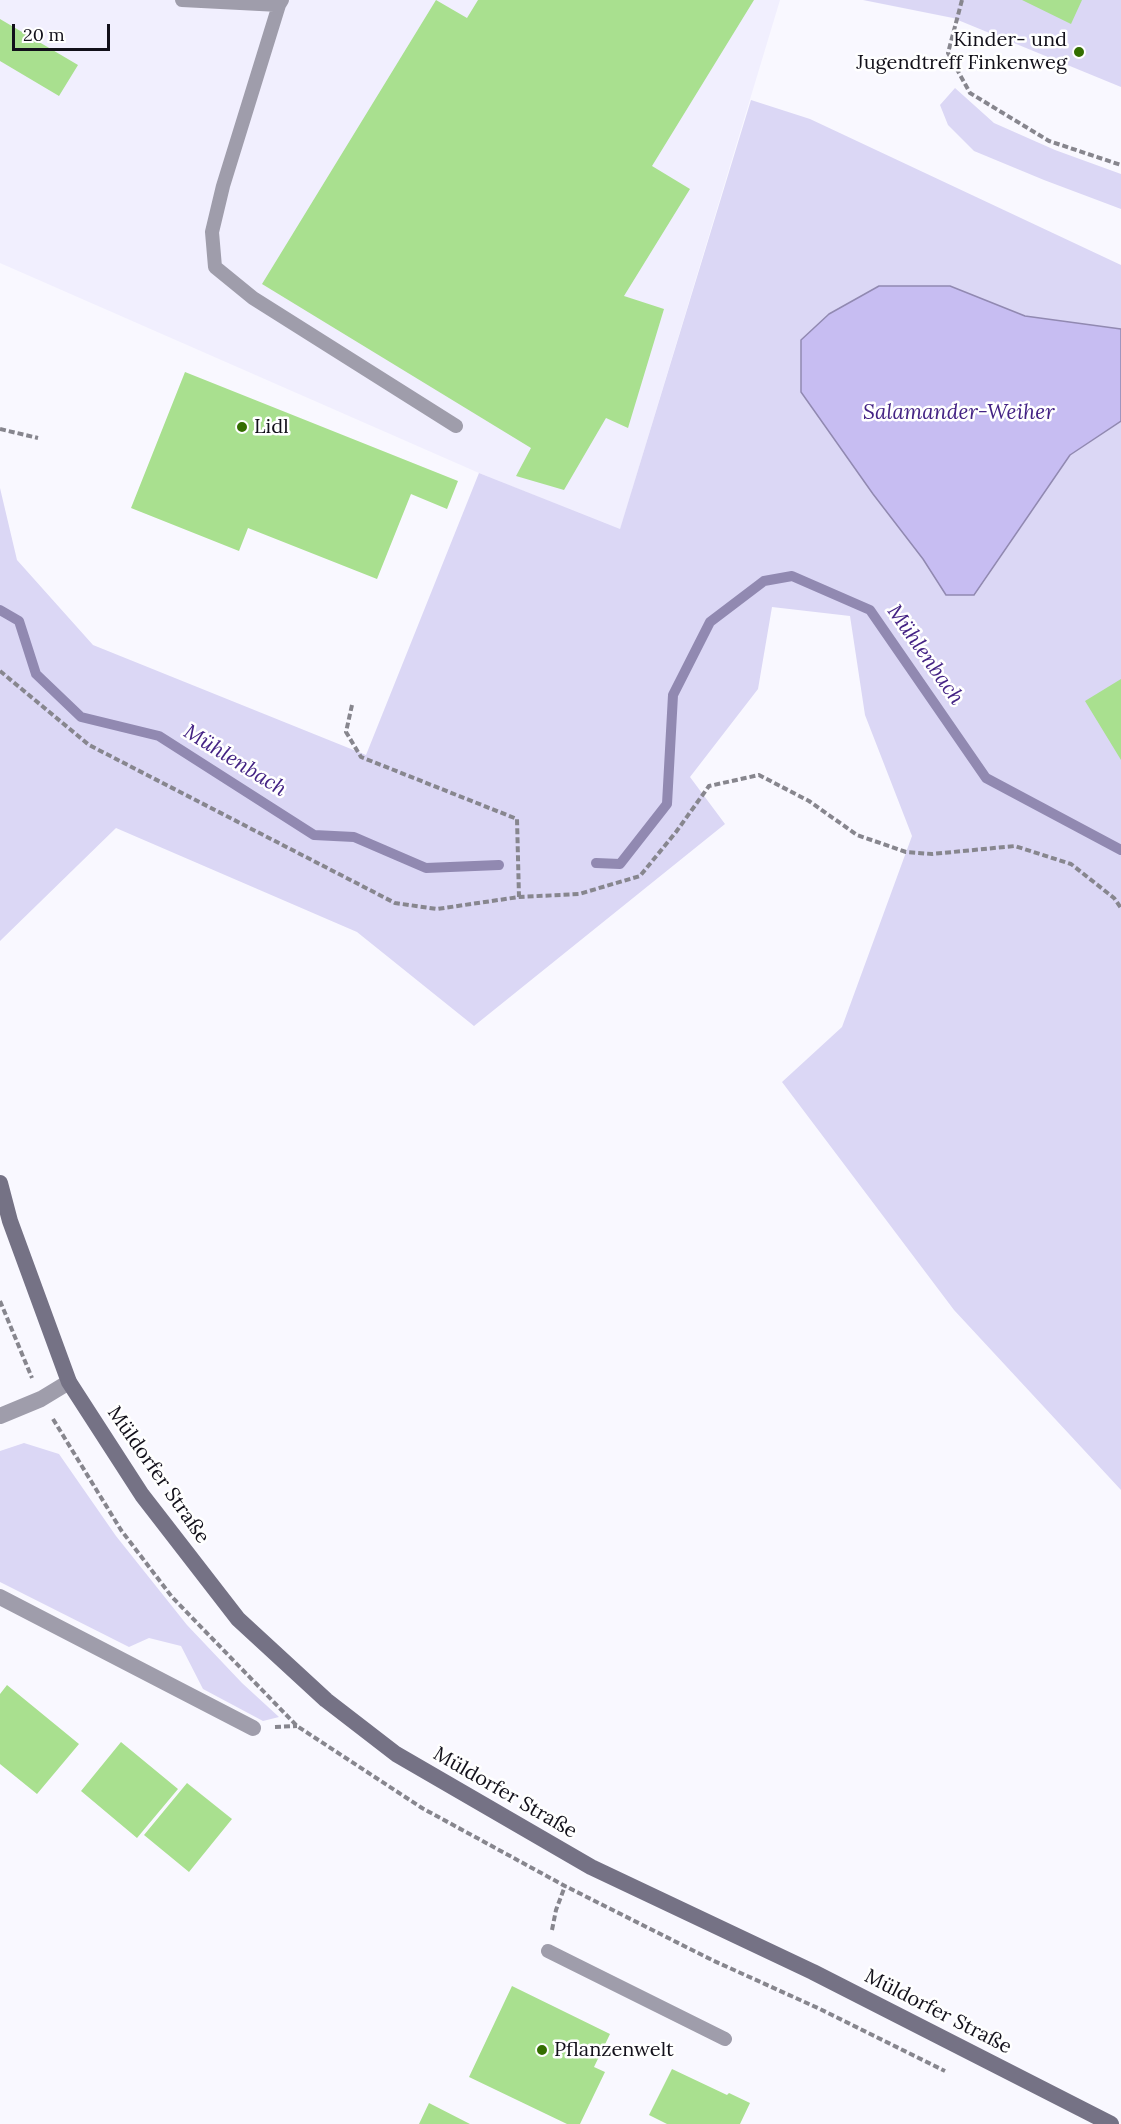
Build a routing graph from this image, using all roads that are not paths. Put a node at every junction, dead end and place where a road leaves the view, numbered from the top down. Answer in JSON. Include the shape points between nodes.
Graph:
{"nodes":[{"id":1,"x":182,"y":0,"type":"edge"},
{"id":2,"x":281,"y":3,"type":"edge"},
{"id":3,"x":456,"y":426,"type":"dead end"},
{"id":4,"x":0,"y":1183,"type":"edge"},
{"id":5,"x":69,"y":1382,"type":"junction"},
{"id":6,"x":0,"y":1416,"type":"edge"},
{"id":7,"x":0,"y":1598,"type":"edge"},
{"id":8,"x":253,"y":1728,"type":"dead end"},
{"id":9,"x":548,"y":1951,"type":"road end"},
{"id":10,"x":725,"y":2039,"type":"dead end"},
{"id":11,"x":1111,"y":2124,"type":"edge"}],
"edges":[{"from":1,"to":2,"type":"lane"},
{"from":2,"to":3,"type":"lane","via":[[223,186],[212,232],[215,267],[253,298]]},
{"from":4,"to":5,"type":"main road","name":"Müldorfer Straße","via":[[10,1221]]},
{"from":5,"to":6,"type":"street"},
{"from":5,"to":11,"type":"main road","name":"Müldorfer Straße","via":[[142,1495],[238,1619],[326,1700],[396,1755],[591,1867],[813,1972]]},
{"from":7,"to":8,"type":"street"},
{"from":9,"to":10,"type":"lane"}]}
